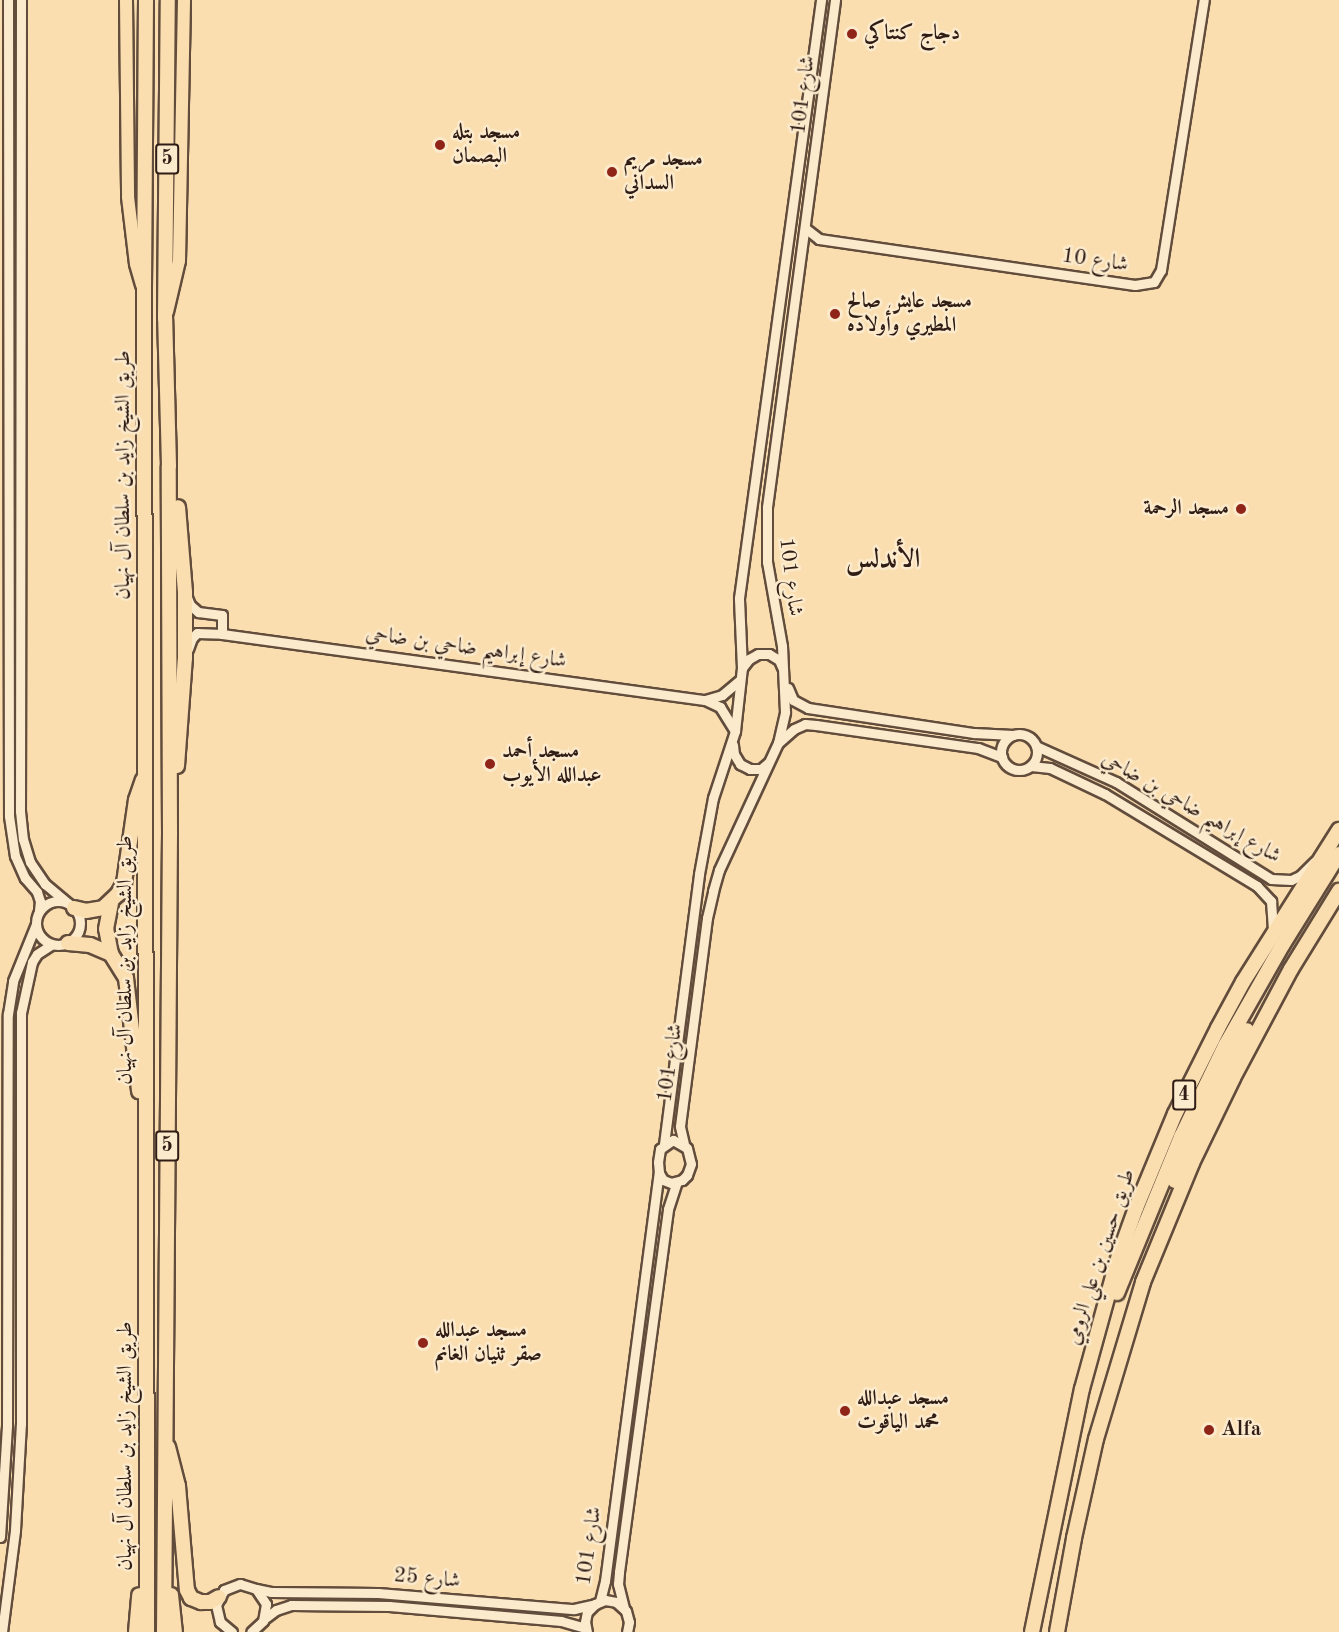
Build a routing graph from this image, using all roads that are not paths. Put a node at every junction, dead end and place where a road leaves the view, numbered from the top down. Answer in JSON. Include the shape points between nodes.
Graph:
{"nodes":[{"id":1,"x":8,"y":0,"type":"edge"},
{"id":2,"x":21,"y":0,"type":"edge"},
{"id":3,"x":126,"y":0,"type":"edge"},
{"id":4,"x":146,"y":0,"type":"edge"},
{"id":5,"x":168,"y":0,"type":"edge"},
{"id":6,"x":184,"y":0,"type":"edge"},
{"id":7,"x":821,"y":0,"type":"edge"},
{"id":8,"x":835,"y":0,"type":"edge"},
{"id":9,"x":1204,"y":0,"type":"edge"},
{"id":10,"x":819,"y":11,"type":"junction"},
{"id":11,"x":833,"y":14,"type":"junction"},
{"id":12,"x":7,"y":62,"type":"junction"},
{"id":13,"x":0,"y":75,"type":"edge"},
{"id":14,"x":0,"y":105,"type":"edge"},
{"id":15,"x":8,"y":121,"type":"junction"},
{"id":16,"x":805,"y":228,"type":"junction"},
{"id":17,"x":819,"y":239,"type":"junction"},
{"id":18,"x":802,"y":248,"type":"junction"},
{"id":19,"x":144,"y":289,"type":"junction"},
{"id":20,"x":165,"y":318,"type":"junction"},
{"id":21,"x":759,"y":442,"type":"junction"},
{"id":22,"x":776,"y":444,"type":"junction"},
{"id":23,"x":169,"y":466,"type":"junction"},
{"id":24,"x":754,"y":478,"type":"junction"},
{"id":25,"x":770,"y":483,"type":"junction"},
{"id":26,"x":9,"y":488,"type":"junction"},
{"id":27,"x":21,"y":488,"type":"junction"},
{"id":28,"x":9,"y":507,"type":"junction"},
{"id":29,"x":21,"y":509,"type":"junction"},
{"id":30,"x":185,"y":592,"type":"junction"},
{"id":31,"x":222,"y":634,"type":"junction"},
{"id":32,"x":186,"y":658,"type":"junction"},
{"id":33,"x":742,"y":668,"type":"junction"},
{"id":34,"x":783,"y":668,"type":"junction"},
{"id":35,"x":740,"y":680,"type":"junction"},
{"id":36,"x":785,"y":683,"type":"junction"},
{"id":37,"x":705,"y":700,"type":"junction"},
{"id":38,"x":735,"y":731,"type":"junction"},
{"id":39,"x":1014,"y":735,"type":"junction"},
{"id":40,"x":733,"y":742,"type":"junction"},
{"id":41,"x":778,"y":743,"type":"junction"},
{"id":42,"x":1036,"y":746,"type":"junction"},
{"id":43,"x":1002,"y":757,"type":"junction"},
{"id":44,"x":770,"y":762,"type":"junction"},
{"id":45,"x":147,"y":766,"type":"junction"},
{"id":46,"x":1031,"y":766,"type":"junction"},
{"id":47,"x":1339,"y":830,"type":"edge"},
{"id":48,"x":170,"y":834,"type":"junction"},
{"id":49,"x":1322,"y":854,"type":"junction"},
{"id":50,"x":1339,"y":855,"type":"edge"},
{"id":51,"x":1242,"y":861,"type":"junction"},
{"id":52,"x":1234,"y":871,"type":"junction"},
{"id":53,"x":1339,"y":880,"type":"edge"},
{"id":54,"x":1339,"y":891,"type":"edge"},
{"id":55,"x":111,"y":903,"type":"junction"},
{"id":56,"x":71,"y":905,"type":"junction"},
{"id":57,"x":39,"y":911,"type":"junction"},
{"id":58,"x":36,"y":924,"type":"junction"},
{"id":59,"x":1272,"y":934,"type":"junction"},
{"id":60,"x":68,"y":943,"type":"junction"},
{"id":61,"x":51,"y":945,"type":"junction"},
{"id":62,"x":689,"y":948,"type":"junction"},
{"id":63,"x":703,"y":953,"type":"junction"},
{"id":64,"x":111,"y":954,"type":"junction"},
{"id":65,"x":684,"y":988,"type":"junction"},
{"id":66,"x":698,"y":993,"type":"junction"},
{"id":67,"x":663,"y":1144,"type":"junction"},
{"id":68,"x":684,"y":1144,"type":"junction"},
{"id":69,"x":146,"y":1151,"type":"junction"},
{"id":70,"x":8,"y":1168,"type":"junction"},
{"id":71,"x":22,"y":1168,"type":"junction"},
{"id":72,"x":659,"y":1173,"type":"junction"},
{"id":73,"x":677,"y":1182,"type":"junction"},
{"id":74,"x":8,"y":1186,"type":"junction"},
{"id":75,"x":22,"y":1186,"type":"junction"},
{"id":76,"x":1143,"y":1282,"type":"junction"},
{"id":77,"x":8,"y":1303,"type":"junction"},
{"id":78,"x":0,"y":1314,"type":"edge"},
{"id":79,"x":636,"y":1343,"type":"junction"},
{"id":80,"x":4,"y":1344,"type":"edge"},
{"id":81,"x":650,"y":1347,"type":"junction"},
{"id":82,"x":1091,"y":1356,"type":"junction"},
{"id":83,"x":632,"y":1374,"type":"junction"},
{"id":84,"x":645,"y":1379,"type":"junction"},
{"id":85,"x":164,"y":1435,"type":"junction"},
{"id":86,"x":5,"y":1482,"type":"junction"},
{"id":87,"x":18,"y":1490,"type":"junction"},
{"id":88,"x":15,"y":1530,"type":"junction"},
{"id":89,"x":1,"y":1533,"type":"edge"},
{"id":90,"x":146,"y":1533,"type":"junction"},
{"id":91,"x":164,"y":1533,"type":"junction"},
{"id":92,"x":256,"y":1589,"type":"junction"},
{"id":93,"x":219,"y":1597,"type":"junction"},
{"id":94,"x":597,"y":1603,"type":"junction"},
{"id":95,"x":624,"y":1608,"type":"junction"},
{"id":96,"x":264,"y":1619,"type":"junction"},
{"id":97,"x":586,"y":1630,"type":"edge"},
{"id":98,"x":2,"y":1632,"type":"edge"},
{"id":99,"x":136,"y":1632,"type":"edge"},
{"id":100,"x":147,"y":1632,"type":"edge"},
{"id":101,"x":164,"y":1632,"type":"edge"},
{"id":102,"x":175,"y":1632,"type":"edge"},
{"id":103,"x":232,"y":1632,"type":"edge"},
{"id":104,"x":251,"y":1632,"type":"edge"},
{"id":105,"x":627,"y":1632,"type":"edge"},
{"id":106,"x":1032,"y":1632,"type":"edge"},
{"id":107,"x":1057,"y":1632,"type":"edge"}],
"edges":[{"from":1,"to":12,"type":"street"},
{"from":2,"to":27,"type":"street"},
{"from":3,"to":19,"type":"main road","name":"طريق الشيخ زايد بن سلطان آل نهيان","via":[[128,196],[136,264]]},
{"from":4,"to":19,"type":"highway","name":"طريق الشيخ زايد بن سلطان آل نهيان","number":"5"},
{"from":5,"to":20,"type":"highway","name":"طريق الشيخ زايد بن سلطان آل نهيان","number":"5"},
{"from":6,"to":20,"type":"main road","name":"طريق الشيخ زايد بن سلطان آل نهيان","via":[[179,261]]},
{"from":7,"to":10,"type":"street","name":"شارع 101"},
{"from":8,"to":11,"type":"street","name":"شارع 101"},
{"from":9,"to":17,"type":"street","name":"شارع 10","via":[[1161,270],[1154,282],[1135,285]]},
{"from":10,"to":11,"type":"street","via":[[824,17]]},
{"from":10,"to":21,"type":"street","name":"شارع 101"},
{"from":11,"to":16,"type":"street","name":"شارع 101"},
{"from":12,"to":13,"type":"street"},
{"from":12,"to":15,"type":"street"},
{"from":14,"to":15,"type":"street"},
{"from":15,"to":26,"type":"street"},
{"from":16,"to":17,"type":"street","name":"شارع 10"},
{"from":16,"to":18,"type":"street","name":"شارع 101"},
{"from":17,"to":18,"type":"street"},
{"from":18,"to":22,"type":"street","name":"شارع 101"},
{"from":19,"to":45,"type":"highway","name":"طريق الشيخ زايد بن سلطان آل نهيان","number":"5"},
{"from":20,"to":23,"type":"highway","name":"طريق الشيخ زايد بن سلطان آل نهيان","number":"5"},
{"from":21,"to":22,"type":"street","via":[[767,448]]},
{"from":21,"to":24,"type":"street","name":"شارع 101"},
{"from":22,"to":25,"type":"street","name":"شارع 101"},
{"from":23,"to":30,"type":"highway","via":[[178,508]]},
{"from":23,"to":48,"type":"highway","name":"طريق الشيخ زايد بن سلطان آل نهيان","number":"5"},
{"from":24,"to":25,"type":"street","via":[[765,477]]},
{"from":24,"to":33,"type":"street","name":"شارع 101","via":[[739,598]]},
{"from":25,"to":34,"type":"street","name":"شارع 101","via":[[767,562]]},
{"from":26,"to":27,"type":"street"},
{"from":26,"to":28,"type":"street"},
{"from":27,"to":29,"type":"street"},
{"from":28,"to":29,"type":"street","via":[[16,505]]},
{"from":28,"to":57,"type":"street","via":[[10,836],[25,878],[37,892]]},
{"from":29,"to":56,"type":"street","via":[[23,839],[30,861],[45,884]]},
{"from":30,"to":31,"type":"street","via":[[198,612],[222,615]]},
{"from":30,"to":32,"type":"highway"},
{"from":31,"to":32,"type":"street","name":"شارع إبراهيم ضاحي بن ضاحي","via":[[194,635]]},
{"from":31,"to":37,"type":"street","name":"شارع إبراهيم ضاحي بن ضاحي"},
{"from":32,"to":48,"type":"highway"},
{"from":33,"to":34,"type":"street","via":[[748,659],[769,654]]},
{"from":33,"to":35,"type":"street","name":"شارع 101"},
{"from":34,"to":36,"type":"street","name":"شارع 101"},
{"from":35,"to":37,"type":"street","via":[[722,695]]},
{"from":35,"to":38,"type":"street","name":"شارع 101"},
{"from":36,"to":39,"type":"street","via":[[793,700],[808,708],[974,733]]},
{"from":36,"to":41,"type":"street","name":"شارع 101","via":[[785,712]]},
{"from":37,"to":38,"type":"street","via":[[720,707]]},
{"from":38,"to":40,"type":"street","name":"شارع 101"},
{"from":39,"to":42,"type":"street","via":[[1027,736]]},
{"from":39,"to":43,"type":"street","via":[[1002,742]]},
{"from":40,"to":44,"type":"street","via":[[740,764],[761,769]]},
{"from":40,"to":62,"type":"street","name":"شارع 101","via":[[713,798]]},
{"from":41,"to":43,"type":"street","via":[[794,729],[816,724],[978,748]]},
{"from":41,"to":44,"type":"street","name":"شارع 101"},
{"from":42,"to":46,"type":"street","via":[[1037,759]]},
{"from":42,"to":51,"type":"street","name":"شارع إبراهيم ضاحي بن ضاحي","via":[[1116,782]]},
{"from":43,"to":46,"type":"street","via":[[1014,768]]},
{"from":44,"to":63,"type":"street","name":"شارع 101","via":[[719,870]]},
{"from":45,"to":55,"type":"highway","via":[[136,800],[124,883]]},
{"from":45,"to":69,"type":"highway","name":"طريق الشيخ زايد بن سلطان آل نهيان","number":"5"},
{"from":46,"to":52,"type":"street","name":"شارع إبراهيم ضاحي بن ضاحي","via":[[1050,768],[1105,794]]},
{"from":47,"to":49,"type":"highway","name":"طريق حسين بن علي الرومي","number":"4"},
{"from":48,"to":85,"type":"highway","name":"طريق الشيخ زايد بن سلطان آل نهيان","number":"5"},
{"from":49,"to":51,"type":"street","name":"شارع إبراهيم ضاحي بن ضاحي","via":[[1291,880],[1271,879]]},
{"from":49,"to":59,"type":"highway","name":"طريق حسين بن علي الرومي","number":"4"},
{"from":50,"to":82,"type":"highway","via":[[1250,999],[1203,1089]]},
{"from":51,"to":52,"type":"street"},
{"from":52,"to":59,"type":"street","name":"شارع إبراهيم ضاحي بن ضاحي","via":[[1271,901]]},
{"from":53,"to":76,"type":"highway","via":[[1286,961],[1226,1070],[1154,1232]]},
{"from":54,"to":76,"type":"highway","number":"4","via":[[1233,1078]]},
{"from":55,"to":56,"type":"highway","via":[[96,910]]},
{"from":55,"to":64,"type":"highway","via":[[106,929]]},
{"from":56,"to":57,"type":"street","via":[[52,901]]},
{"from":56,"to":60,"type":"street","via":[[80,923],[79,931]]},
{"from":57,"to":58,"type":"street"},
{"from":58,"to":61,"type":"street","via":[[38,933]]},
{"from":58,"to":70,"type":"street","via":[[18,964],[10,997]]},
{"from":59,"to":82,"type":"highway","name":"طريق حسين بن علي الرومي","number":"4","via":[[1218,1028],[1171,1124],[1119,1255]]},
{"from":60,"to":61,"type":"street"},
{"from":60,"to":64,"type":"highway","via":[[90,945]]},
{"from":61,"to":71,"type":"street","via":[[32,962],[23,999]]},
{"from":62,"to":63,"type":"street","via":[[693,954]]},
{"from":62,"to":65,"type":"street","name":"شارع 101"},
{"from":63,"to":66,"type":"street","name":"شارع 101"},
{"from":64,"to":69,"type":"highway","via":[[126,978]]},
{"from":65,"to":66,"type":"street","via":[[693,986]]},
{"from":65,"to":67,"type":"street","name":"شارع 101"},
{"from":66,"to":68,"type":"street","name":"شارع 101","via":[[680,1126]]},
{"from":67,"to":68,"type":"street","via":[[673,1140]]},
{"from":67,"to":72,"type":"street"},
{"from":68,"to":73,"type":"street","via":[[690,1169]]},
{"from":69,"to":90,"type":"highway","name":"طريق الشيخ زايد بن سلطان آل نهيان","number":"5"},
{"from":70,"to":71,"type":"street"},
{"from":70,"to":74,"type":"street"},
{"from":71,"to":75,"type":"street"},
{"from":72,"to":73,"type":"street","via":[[667,1182]]},
{"from":72,"to":79,"type":"street","name":"شارع 101"},
{"from":73,"to":81,"type":"street","name":"شارع 101","via":[[668,1209]]},
{"from":74,"to":75,"type":"street"},
{"from":74,"to":77,"type":"street"},
{"from":75,"to":87,"type":"street"},
{"from":76,"to":107,"type":"highway","number":"4","via":[[1096,1439]]},
{"from":77,"to":78,"type":"street"},
{"from":77,"to":80,"type":"street"},
{"from":79,"to":81,"type":"street","via":[[640,1349]]},
{"from":79,"to":83,"type":"street","name":"شارع 101"},
{"from":80,"to":86,"type":"street"},
{"from":81,"to":84,"type":"street","name":"شارع 101"},
{"from":82,"to":106,"type":"highway","name":"طريق حسين بن علي الرومي","number":"4","via":[[1062,1476]]},
{"from":83,"to":84,"type":"street","via":[[641,1372]]},
{"from":83,"to":94,"type":"street","name":"شارع 101"},
{"from":84,"to":95,"type":"street","name":"شارع 101","via":[[619,1572]]},
{"from":85,"to":91,"type":"highway","name":"طريق الشيخ زايد بن سلطان آل نهيان","number":"5"},
{"from":85,"to":93,"type":"highway","via":[[177,1478],[187,1590],[191,1598],[201,1602]]},
{"from":86,"to":87,"type":"street","via":[[9,1493]]},
{"from":86,"to":89,"type":"street"},
{"from":87,"to":88,"type":"street"},
{"from":88,"to":89,"type":"street","via":[[7,1526]]},
{"from":88,"to":98,"type":"street"},
{"from":90,"to":99,"type":"highway"},
{"from":90,"to":100,"type":"highway","name":"طريق الشيخ زايد بن سلطان آل نهيان","number":"5"},
{"from":91,"to":101,"type":"highway","name":"طريق الشيخ زايد بن سلطان آل نهيان","number":"5"},
{"from":91,"to":102,"type":"highway"},
{"from":92,"to":93,"type":"street","name":"شارع 25","via":[[236,1584]]},
{"from":92,"to":94,"type":"street","name":"شارع 25","via":[[274,1593],[385,1593],[574,1609]]},
{"from":92,"to":96,"type":"street","via":[[266,1604]]},
{"from":93,"to":103,"type":"street","via":[[218,1618]]},
{"from":94,"to":95,"type":"street","via":[[610,1600]]},
{"from":94,"to":97,"type":"street","name":"شارع 101","via":[[585,1617]]},
{"from":95,"to":105,"type":"street","name":"شارع 101","via":[[629,1622]]},
{"from":96,"to":97,"type":"street","name":"شارع 25","via":[[291,1605],[378,1606],[561,1621]]},
{"from":96,"to":104,"type":"street","name":"شارع 25"}]}
